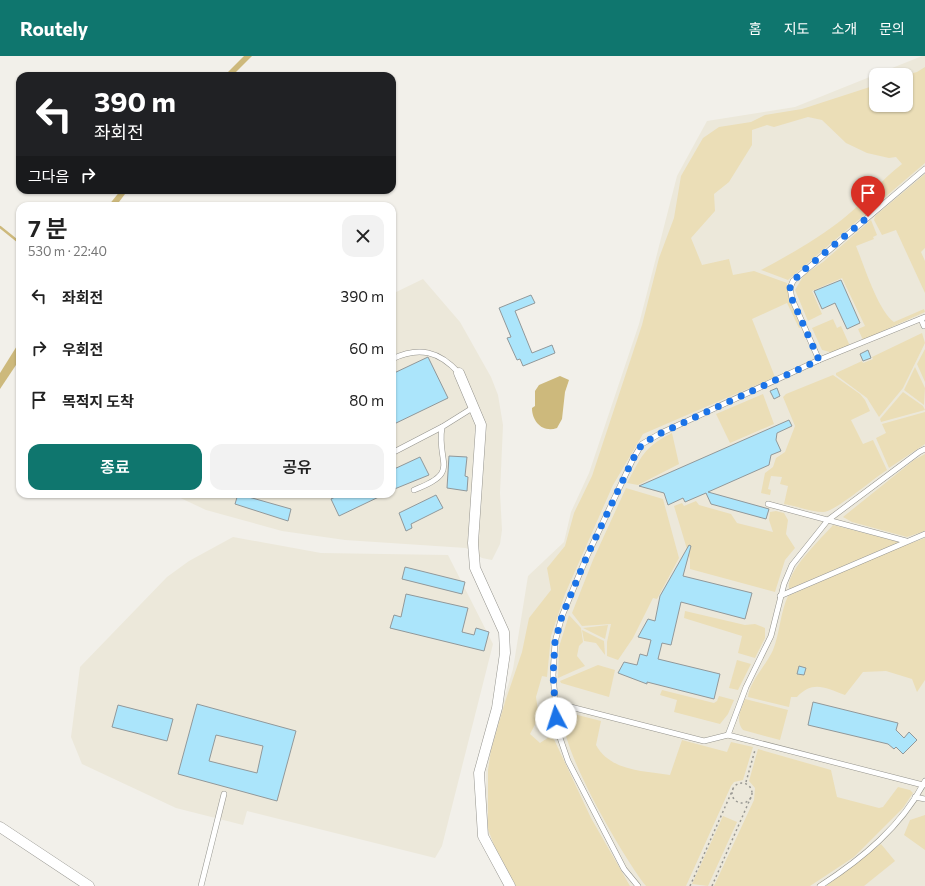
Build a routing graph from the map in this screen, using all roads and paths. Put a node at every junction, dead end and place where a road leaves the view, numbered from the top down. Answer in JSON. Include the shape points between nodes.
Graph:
{"nodes":[{"id":1,"x":925,"y":169,"type":"edge"},
{"id":2,"x":923,"y":318,"type":"edge"},
{"id":3,"x":924,"y":326,"type":"edge"},
{"id":4,"x":396,"y":358,"type":"edge"},
{"id":5,"x":819,"y":360,"type":"junction"},
{"id":6,"x":459,"y":373,"type":"joint"},
{"id":7,"x":474,"y":407,"type":"junction"},
{"id":8,"x":442,"y":428,"type":"junction"},
{"id":9,"x":925,"y":449,"type":"edge"},
{"id":10,"x":396,"y":451,"type":"edge"},
{"id":11,"x":414,"y":490,"type":"dead end"},
{"id":12,"x":768,"y":504,"type":"dead end"},
{"id":13,"x":828,"y":520,"type":"junction"},
{"id":14,"x":925,"y":534,"type":"edge"},
{"id":15,"x":906,"y":541,"type":"junction"},
{"id":16,"x":780,"y":596,"type":"junction"},
{"id":17,"x":555,"y":704,"type":"junction"},
{"id":18,"x":728,"y":735,"type":"junction"},
{"id":19,"x":758,"y":742,"type":"junction"},
{"id":20,"x":745,"y":783,"type":"junction"},
{"id":21,"x":924,"y":783,"type":"edge"},
{"id":22,"x":733,"y":789,"type":"junction"},
{"id":23,"x":224,"y":794,"type":"dead end"},
{"id":24,"x":751,"y":797,"type":"junction"},
{"id":25,"x":915,"y":797,"type":"junction"},
{"id":26,"x":925,"y":800,"type":"edge"},
{"id":27,"x":0,"y":827,"type":"edge"},
{"id":28,"x":89,"y":886,"type":"edge"},
{"id":29,"x":201,"y":886,"type":"edge"},
{"id":30,"x":510,"y":886,"type":"edge"},
{"id":31,"x":638,"y":886,"type":"edge"},
{"id":32,"x":690,"y":886,"type":"edge"},
{"id":33,"x":712,"y":886,"type":"edge"},
{"id":34,"x":820,"y":886,"type":"edge"}],
"edges":[{"from":1,"to":5,"type":"lane","via":[[793,280],[790,288],[792,299]]},
{"from":2,"to":3,"type":"lane"},
{"from":2,"to":5,"type":"lane"},
{"from":4,"to":6,"type":"lane","via":[[423,351],[447,360]]},
{"from":5,"to":17,"type":"lane","via":[[642,444],[587,556],[562,616],[555,642]]},
{"from":6,"to":7,"type":"street"},
{"from":7,"to":8,"type":"lane"},
{"from":7,"to":30,"type":"street","via":[[481,424],[473,543],[475,568],[504,632],[505,653],[497,708],[479,773],[483,836]]},
{"from":8,"to":10,"type":"lane"},
{"from":8,"to":11,"type":"lane","via":[[442,476],[433,483]]},
{"from":9,"to":13,"type":"lane"},
{"from":12,"to":13,"type":"lane"},
{"from":13,"to":15,"type":"lane"},
{"from":13,"to":16,"type":"lane","via":[[792,565]]},
{"from":14,"to":15,"type":"lane"},
{"from":15,"to":16,"type":"lane"},
{"from":16,"to":18,"type":"lane","via":[[771,636],[746,687]]},
{"from":17,"to":18,"type":"lane","via":[[704,741]]},
{"from":17,"to":31,"type":"lane","via":[[558,732],[568,761],[624,869]]},
{"from":18,"to":19,"type":"lane"},
{"from":19,"to":20,"type":"path"},
{"from":19,"to":21,"type":"lane"},
{"from":20,"to":22,"type":"path","via":[[740,783]]},
{"from":20,"to":24,"type":"path","via":[[752,789]]},
{"from":21,"to":25,"type":"lane"},
{"from":22,"to":24,"type":"path","via":[[732,794],[737,802],[745,803]]},
{"from":22,"to":32,"type":"path"},
{"from":23,"to":29,"type":"lane"},
{"from":24,"to":33,"type":"path"},
{"from":25,"to":26,"type":"lane"},
{"from":25,"to":34,"type":"lane","via":[[890,830],[857,860]]},
{"from":27,"to":28,"type":"street"}]}
